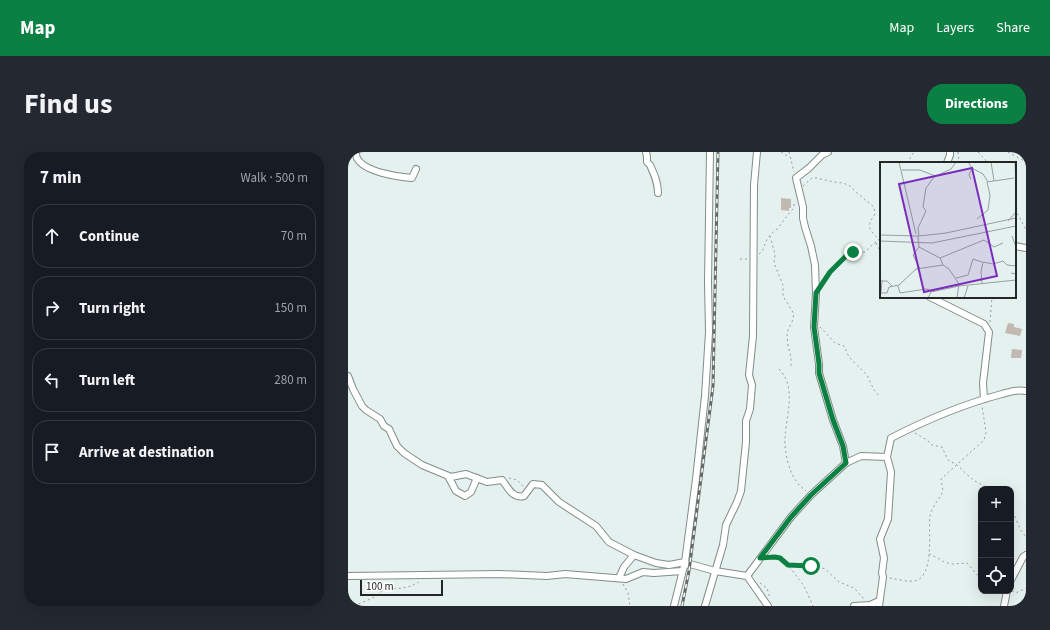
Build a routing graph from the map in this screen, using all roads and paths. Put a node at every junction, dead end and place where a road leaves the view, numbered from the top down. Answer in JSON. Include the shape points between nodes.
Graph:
{"nodes":[{"id":1,"x":356,"y":152,"type":"edge"},
{"id":2,"x":646,"y":152,"type":"edge"},
{"id":3,"x":710,"y":152,"type":"edge"},
{"id":4,"x":757,"y":152,"type":"edge"},
{"id":5,"x":781,"y":152,"type":"edge"},
{"id":6,"x":788,"y":152,"type":"edge"},
{"id":7,"x":828,"y":152,"type":"edge"},
{"id":8,"x":914,"y":152,"type":"edge"},
{"id":9,"x":950,"y":152,"type":"edge"},
{"id":10,"x":958,"y":152,"type":"edge"},
{"id":11,"x":978,"y":152,"type":"edge"},
{"id":12,"x":1008,"y":152,"type":"edge"},
{"id":13,"x":790,"y":157,"type":"junction"},
{"id":14,"x":908,"y":162,"type":"edge"},
{"id":15,"x":947,"y":162,"type":"edge"},
{"id":16,"x":959,"y":162,"type":"edge"},
{"id":17,"x":987,"y":162,"type":"edge"},
{"id":18,"x":1026,"y":162,"type":"edge"},
{"id":19,"x":416,"y":169,"type":"dead end"},
{"id":20,"x":796,"y":178,"type":"junction"},
{"id":21,"x":799,"y":191,"type":"junction"},
{"id":22,"x":658,"y":192,"type":"dead end"},
{"id":23,"x":1016,"y":211,"type":"edge"},
{"id":24,"x":1026,"y":230,"type":"edge"},
{"id":25,"x":770,"y":235,"type":"junction"},
{"id":26,"x":879,"y":240,"type":"joint"},
{"id":27,"x":876,"y":243,"type":"junction"},
{"id":28,"x":1016,"y":246,"type":"edge"},
{"id":29,"x":1026,"y":248,"type":"edge"},
{"id":30,"x":880,"y":251,"type":"edge"},
{"id":31,"x":753,"y":258,"type":"junction"},
{"id":32,"x":740,"y":260,"type":"dead end"},
{"id":33,"x":816,"y":293,"type":"junction"},
{"id":34,"x":932,"y":298,"type":"edge"},
{"id":35,"x":992,"y":298,"type":"edge"},
{"id":36,"x":815,"y":318,"type":"junction"},
{"id":37,"x":988,"y":332,"type":"junction"},
{"id":38,"x":791,"y":366,"type":"dead end"},
{"id":39,"x":779,"y":369,"type":"dead end"},
{"id":40,"x":348,"y":376,"type":"edge"},
{"id":41,"x":349,"y":384,"type":"edge"},
{"id":42,"x":1026,"y":391,"type":"edge"},
{"id":43,"x":878,"y":396,"type":"dead end"},
{"id":44,"x":983,"y":400,"type":"junction"},
{"id":45,"x":910,"y":429,"type":"junction"},
{"id":46,"x":887,"y":456,"type":"junction"},
{"id":47,"x":846,"y":463,"type":"junction"},
{"id":48,"x":957,"y":465,"type":"junction"},
{"id":49,"x":448,"y":476,"type":"junction"},
{"id":50,"x":477,"y":478,"type":"junction"},
{"id":51,"x":502,"y":480,"type":"junction"},
{"id":52,"x":984,"y":486,"type":"edge"},
{"id":53,"x":529,"y":487,"type":"junction"},
{"id":54,"x":811,"y":495,"type":"junction"},
{"id":55,"x":1014,"y":514,"type":"edge"},
{"id":56,"x":1026,"y":537,"type":"edge"},
{"id":57,"x":929,"y":554,"type":"junction"},
{"id":58,"x":1026,"y":555,"type":"edge"},
{"id":59,"x":634,"y":556,"type":"junction"},
{"id":60,"x":760,"y":558,"type":"junction"},
{"id":61,"x":788,"y":565,"type":"junction"},
{"id":62,"x":684,"y":566,"type":"junction"},
{"id":63,"x":715,"y":571,"type":"junction"},
{"id":64,"x":1014,"y":574,"type":"edge"},
{"id":65,"x":348,"y":576,"type":"edge"},
{"id":66,"x":747,"y":576,"type":"junction"},
{"id":67,"x":978,"y":576,"type":"edge"},
{"id":68,"x":883,"y":577,"type":"junction"},
{"id":69,"x":619,"y":578,"type":"junction"},
{"id":70,"x":421,"y":581,"type":"dead end"},
{"id":71,"x":1026,"y":588,"type":"edge"},
{"id":72,"x":1014,"y":592,"type":"edge"},
{"id":73,"x":1006,"y":594,"type":"edge"},
{"id":74,"x":879,"y":604,"type":"edge"},
{"id":75,"x":870,"y":605,"type":"junction"},
{"id":76,"x":354,"y":606,"type":"edge"},
{"id":77,"x":630,"y":606,"type":"edge"},
{"id":78,"x":674,"y":606,"type":"edge"},
{"id":79,"x":705,"y":606,"type":"edge"},
{"id":80,"x":768,"y":606,"type":"edge"},
{"id":81,"x":813,"y":606,"type":"edge"},
{"id":82,"x":854,"y":606,"type":"edge"},
{"id":83,"x":1004,"y":606,"type":"edge"}],
"edges":[{"from":1,"to":19,"type":"street","via":[[357,158],[366,166],[390,176],[412,178]]},
{"from":2,"to":22,"type":"street","via":[[647,162],[658,182]]},
{"from":3,"to":62,"type":"street","via":[[709,332],[705,396]]},
{"from":4,"to":31,"type":"street"},
{"from":5,"to":13,"type":"path"},
{"from":6,"to":13,"type":"path"},
{"from":7,"to":20,"type":"street"},
{"from":8,"to":14,"type":"path"},
{"from":9,"to":15,"type":"street"},
{"from":10,"to":16,"type":"path"},
{"from":11,"to":17,"type":"path"},
{"from":12,"to":18,"type":"path"},
{"from":13,"to":20,"type":"path"},
{"from":20,"to":21,"type":"street"},
{"from":21,"to":25,"type":"path","via":[[793,209]]},
{"from":21,"to":26,"type":"path","via":[[812,178],[850,186],[874,207],[875,214],[869,227]]},
{"from":21,"to":33,"type":"street","via":[[815,265]]},
{"from":23,"to":24,"type":"path"},
{"from":25,"to":31,"type":"path","via":[[763,250]]},
{"from":25,"to":38,"type":"path","via":[[775,254],[774,263],[783,285],[783,296],[794,314],[787,336]]},
{"from":26,"to":27,"type":"path"},
{"from":27,"to":30,"type":"path"},
{"from":27,"to":33,"type":"path","via":[[865,252],[848,254],[830,272]]},
{"from":28,"to":29,"type":"street"},
{"from":31,"to":32,"type":"path"},
{"from":31,"to":63,"type":"street","via":[[753,336],[749,375],[752,385],[746,421],[741,491],[726,525]]},
{"from":33,"to":36,"type":"street"},
{"from":34,"to":37,"type":"street","via":[[984,324]]},
{"from":35,"to":37,"type":"path"},
{"from":36,"to":43,"type":"path","via":[[828,337],[838,345],[844,346],[850,358],[867,375]]},
{"from":36,"to":47,"type":"street","via":[[819,373],[843,446]]},
{"from":37,"to":44,"type":"street"},
{"from":39,"to":54,"type":"path","via":[[786,377],[788,386],[789,409],[785,438],[788,458],[794,478]]},
{"from":40,"to":41,"type":"street"},
{"from":41,"to":49,"type":"street","via":[[362,406],[389,429],[404,454]]},
{"from":42,"to":44,"type":"street","via":[[1016,390]]},
{"from":44,"to":45,"type":"street"},
{"from":44,"to":48,"type":"path","via":[[986,436]]},
{"from":45,"to":46,"type":"street","via":[[891,438]]},
{"from":45,"to":48,"type":"path","via":[[932,445],[942,448],[948,460]]},
{"from":46,"to":47,"type":"street","via":[[861,456]]},
{"from":46,"to":68,"type":"street","via":[[891,472],[888,519],[880,539],[884,558]]},
{"from":47,"to":54,"type":"street"},
{"from":48,"to":52,"type":"path","via":[[973,480]]},
{"from":48,"to":57,"type":"path","via":[[941,479],[943,491],[934,503],[930,515]]},
{"from":49,"to":50,"type":"street","via":[[466,474]]},
{"from":49,"to":50,"type":"street","via":[[456,491],[465,496],[471,492]]},
{"from":50,"to":51,"type":"street","via":[[487,482]]},
{"from":51,"to":53,"type":"path","via":[[514,479]]},
{"from":51,"to":53,"type":"street","via":[[518,497],[524,496]]},
{"from":53,"to":59,"type":"street","via":[[533,484],[542,485],[559,502],[596,526],[609,542]]},
{"from":54,"to":60,"type":"street"},
{"from":55,"to":56,"type":"path"},
{"from":57,"to":67,"type":"path","via":[[952,564],[967,563]]},
{"from":57,"to":68,"type":"path","via":[[925,574],[917,580]]},
{"from":58,"to":64,"type":"street"},
{"from":59,"to":62,"type":"street","via":[[656,563]]},
{"from":59,"to":69,"type":"street","via":[[624,567]]},
{"from":60,"to":61,"type":"path","via":[[780,558]]},
{"from":60,"to":66,"type":"street"},
{"from":61,"to":75,"type":"path","via":[[825,568],[839,582],[854,588]]},
{"from":61,"to":81,"type":"path","via":[[804,586]]},
{"from":62,"to":63,"type":"street","via":[[690,564]]},
{"from":62,"to":69,"type":"street"},
{"from":62,"to":78,"type":"street"},
{"from":63,"to":66,"type":"street"},
{"from":63,"to":79,"type":"street"},
{"from":65,"to":69,"type":"street","via":[[565,574]]},
{"from":66,"to":80,"type":"street"},
{"from":68,"to":74,"type":"street"},
{"from":69,"to":77,"type":"path","via":[[628,592]]},
{"from":70,"to":76,"type":"path","via":[[410,587],[385,588],[375,597]]},
{"from":71,"to":72,"type":"path"},
{"from":73,"to":83,"type":"street"},
{"from":74,"to":75,"type":"street"},
{"from":75,"to":82,"type":"street"}]}
